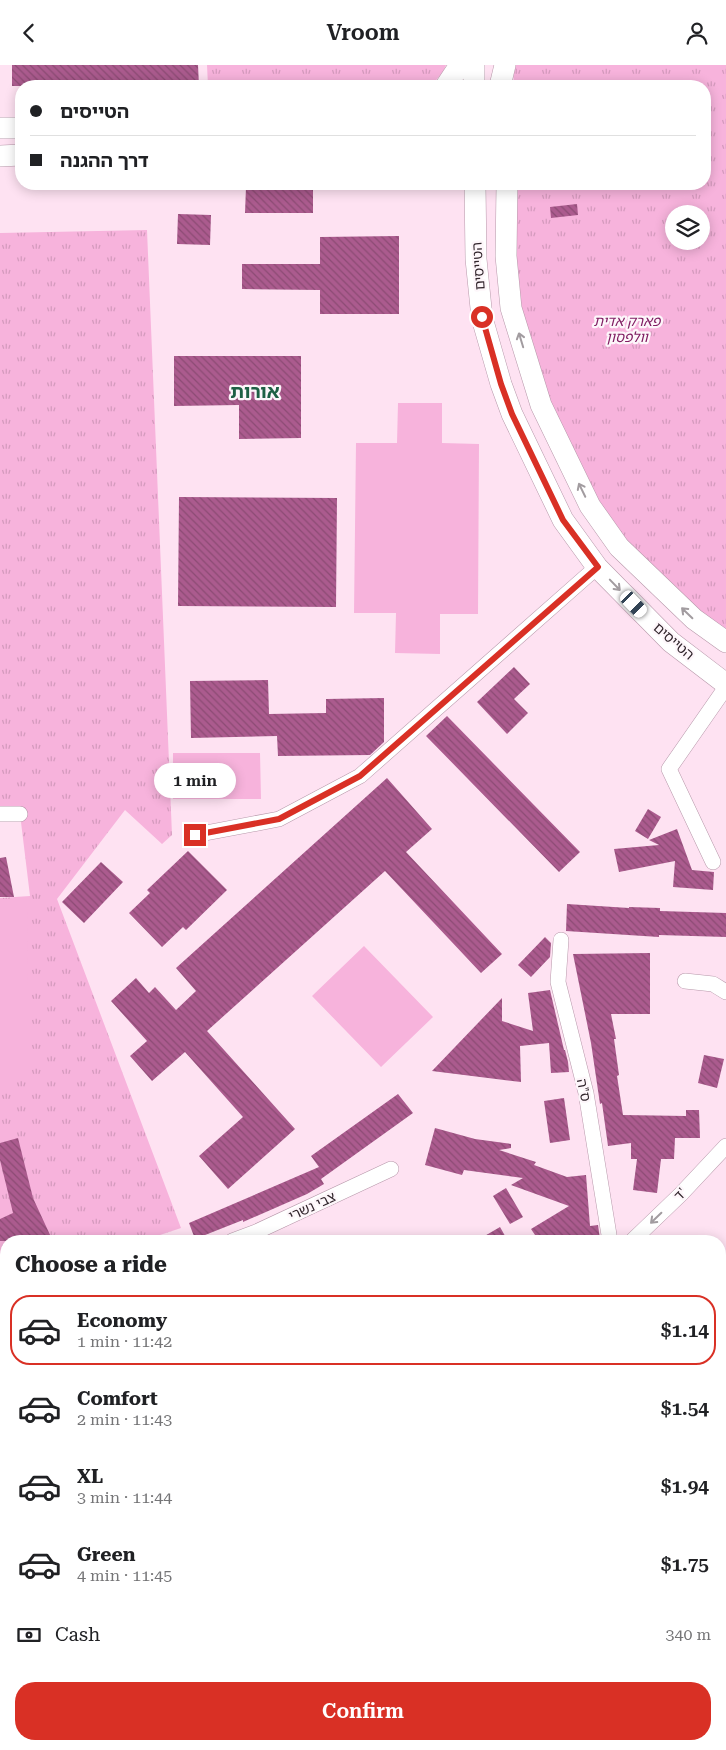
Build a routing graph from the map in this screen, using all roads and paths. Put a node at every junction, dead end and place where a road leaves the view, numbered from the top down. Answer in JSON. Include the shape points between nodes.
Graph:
{"nodes":[{"id":1,"x":460,"y":65,"type":"edge"},
{"id":2,"x":474,"y":65,"type":"edge"},
{"id":3,"x":505,"y":65,"type":"edge"},
{"id":4,"x":450,"y":80,"type":"edge"},
{"id":5,"x":474,"y":80,"type":"edge"},
{"id":6,"x":501,"y":80,"type":"edge"},
{"id":7,"x":506,"y":80,"type":"edge"},
{"id":8,"x":0,"y":128,"type":"edge"},
{"id":9,"x":15,"y":128,"type":"edge"},
{"id":10,"x":0,"y":155,"type":"edge"},
{"id":11,"x":15,"y":155,"type":"edge"},
{"id":12,"x":500,"y":190,"type":"edge"},
{"id":13,"x":507,"y":190,"type":"edge"},
{"id":14,"x":475,"y":194,"type":"edge"},
{"id":15,"x":506,"y":233,"type":"junction"},
{"id":16,"x":598,"y":567,"type":"junction"},
{"id":17,"x":726,"y":642,"type":"edge"},
{"id":18,"x":726,"y":685,"type":"edge"},
{"id":19,"x":0,"y":814,"type":"edge"},
{"id":20,"x":20,"y":814,"type":"dead end"},
{"id":21,"x":195,"y":835,"type":"dead end"},
{"id":22,"x":713,"y":861,"type":"dead end"},
{"id":23,"x":561,"y":940,"type":"dead end"},
{"id":24,"x":685,"y":981,"type":"dead end"},
{"id":25,"x":726,"y":992,"type":"edge"},
{"id":26,"x":726,"y":1146,"type":"edge"},
{"id":27,"x":391,"y":1169,"type":"dead end"},
{"id":28,"x":248,"y":1235,"type":"edge"},
{"id":29,"x":609,"y":1235,"type":"edge"},
{"id":30,"x":638,"y":1235,"type":"edge"}],
"edges":[{"from":1,"to":4,"type":"main road"},
{"from":2,"to":5,"type":"main road"},
{"from":3,"to":6,"type":"main road"},
{"from":3,"to":7,"type":"main road"},
{"from":8,"to":9,"type":"main road"},
{"from":10,"to":11,"type":"main road"},
{"from":12,"to":15,"type":"main road"},
{"from":13,"to":15,"type":"main road","name":"הטייסים"},
{"from":14,"to":16,"type":"main road","name":"הטייסים","via":[[476,259],[482,317],[501,384],[563,520]]},
{"from":17,"to":15,"type":"main road","name":"הטייסים","one_way":true,"via":[[694,619],[619,547],[590,506],[540,405],[511,308]]},
{"from":16,"to":18,"type":"main road","name":"הטייסים","one_way":true,"via":[[671,642]]},
{"from":16,"to":21,"type":"street","via":[[360,776],[279,819]]},
{"from":18,"to":22,"type":"street","via":[[669,769]]},
{"from":19,"to":20,"type":"street"},
{"from":23,"to":29,"type":"street","name":"ס\"ה","via":[[558,982],[586,1093]]},
{"from":24,"to":25,"type":"street","via":[[713,984]]},
{"from":26,"to":30,"type":"street","name":"ד'","one_way":true},
{"from":27,"to":28,"type":"street","name":"צבי נשרי"}]}
